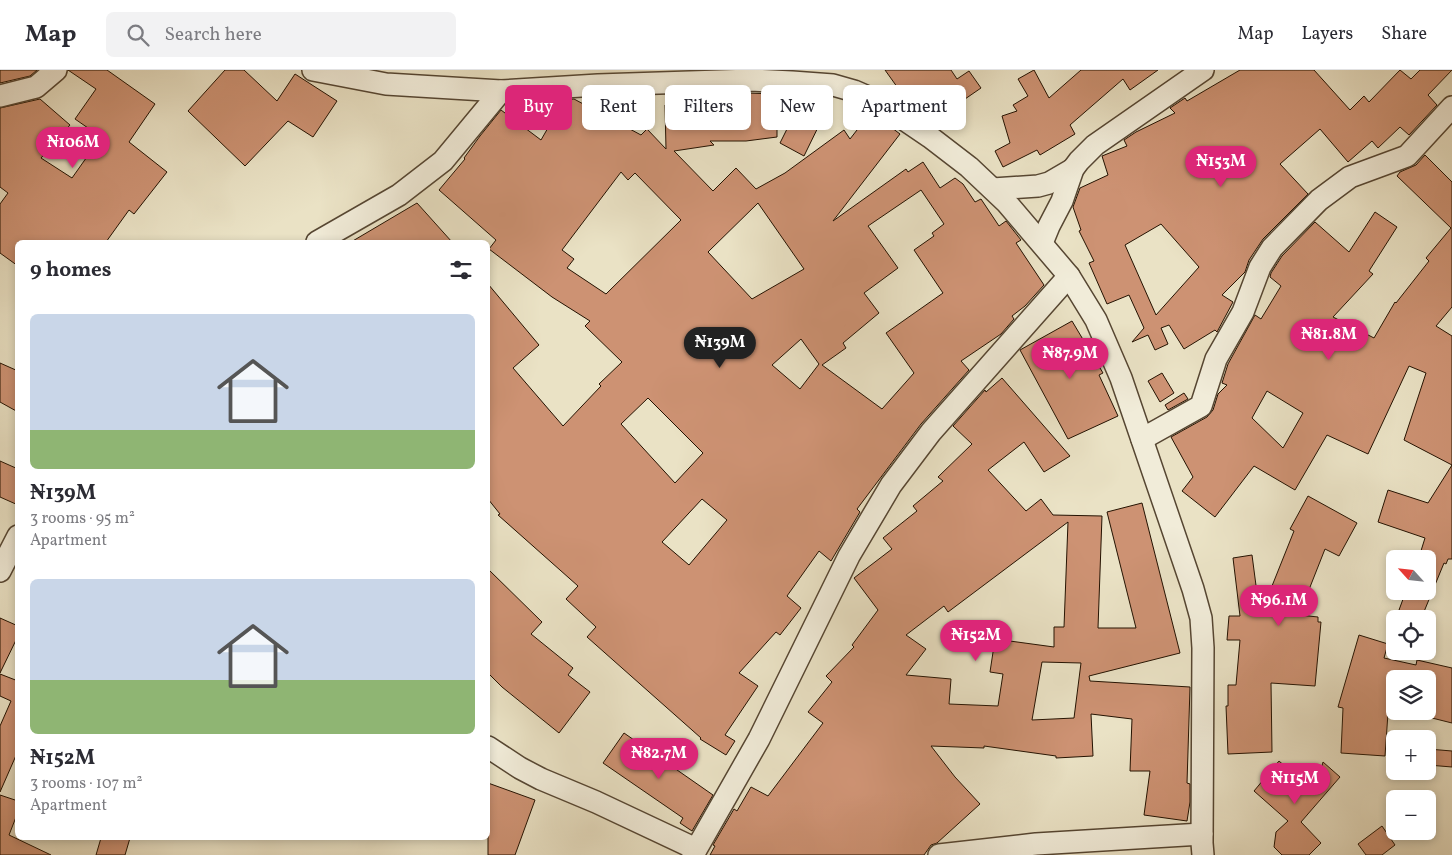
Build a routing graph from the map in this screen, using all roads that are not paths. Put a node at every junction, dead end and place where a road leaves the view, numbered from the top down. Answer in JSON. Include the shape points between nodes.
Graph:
{"nodes":[{"id":1,"x":56,"y":70,"type":"edge"},
{"id":2,"x":313,"y":70,"type":"edge"},
{"id":3,"x":1203,"y":70,"type":"edge"},
{"id":4,"x":502,"y":91,"type":"junction"},
{"id":5,"x":0,"y":96,"type":"edge"},
{"id":6,"x":1452,"y":107,"type":"edge"},
{"id":7,"x":1073,"y":169,"type":"junction"},
{"id":8,"x":993,"y":189,"type":"junction"},
{"id":9,"x":320,"y":240,"type":"edge"},
{"id":10,"x":1042,"y":243,"type":"junction"},
{"id":11,"x":1069,"y":276,"type":"junction"},
{"id":12,"x":1142,"y":439,"type":"junction"},
{"id":13,"x":15,"y":542,"type":"edge"},
{"id":14,"x":0,"y":571,"type":"edge"},
{"id":15,"x":490,"y":748,"type":"edge"},
{"id":16,"x":1202,"y":834,"type":"junction"},
{"id":17,"x":695,"y":852,"type":"edge"},
{"id":18,"x":940,"y":855,"type":"edge"},
{"id":19,"x":1203,"y":855,"type":"edge"}],
"edges":[{"from":1,"to":5,"type":"street","via":[[36,87]]},
{"from":2,"to":4,"type":"street","via":[[386,84]]},
{"from":3,"to":7,"type":"street","via":[[1095,145]]},
{"from":4,"to":8,"type":"street","via":[[751,80],[833,85],[877,101],[930,137]]},
{"from":4,"to":9,"type":"street","via":[[443,162],[399,195]]},
{"from":6,"to":12,"type":"street","via":[[1407,156],[1350,176],[1319,200],[1272,248],[1260,267],[1244,312],[1216,359],[1200,406]]},
{"from":7,"to":8,"type":"street","via":[[1038,186]]},
{"from":7,"to":10,"type":"street"},
{"from":8,"to":10,"type":"street"},
{"from":10,"to":11,"type":"street"},
{"from":11,"to":12,"type":"street","via":[[1096,320]]},
{"from":11,"to":17,"type":"street","via":[[932,432],[891,485],[849,556],[759,739]]},
{"from":12,"to":16,"type":"street","via":[[1201,618]]},
{"from":13,"to":14,"type":"street"},
{"from":15,"to":17,"type":"street","via":[[541,780],[596,802]]},
{"from":16,"to":18,"type":"street","via":[[1036,844]]},
{"from":16,"to":19,"type":"street"}]}
